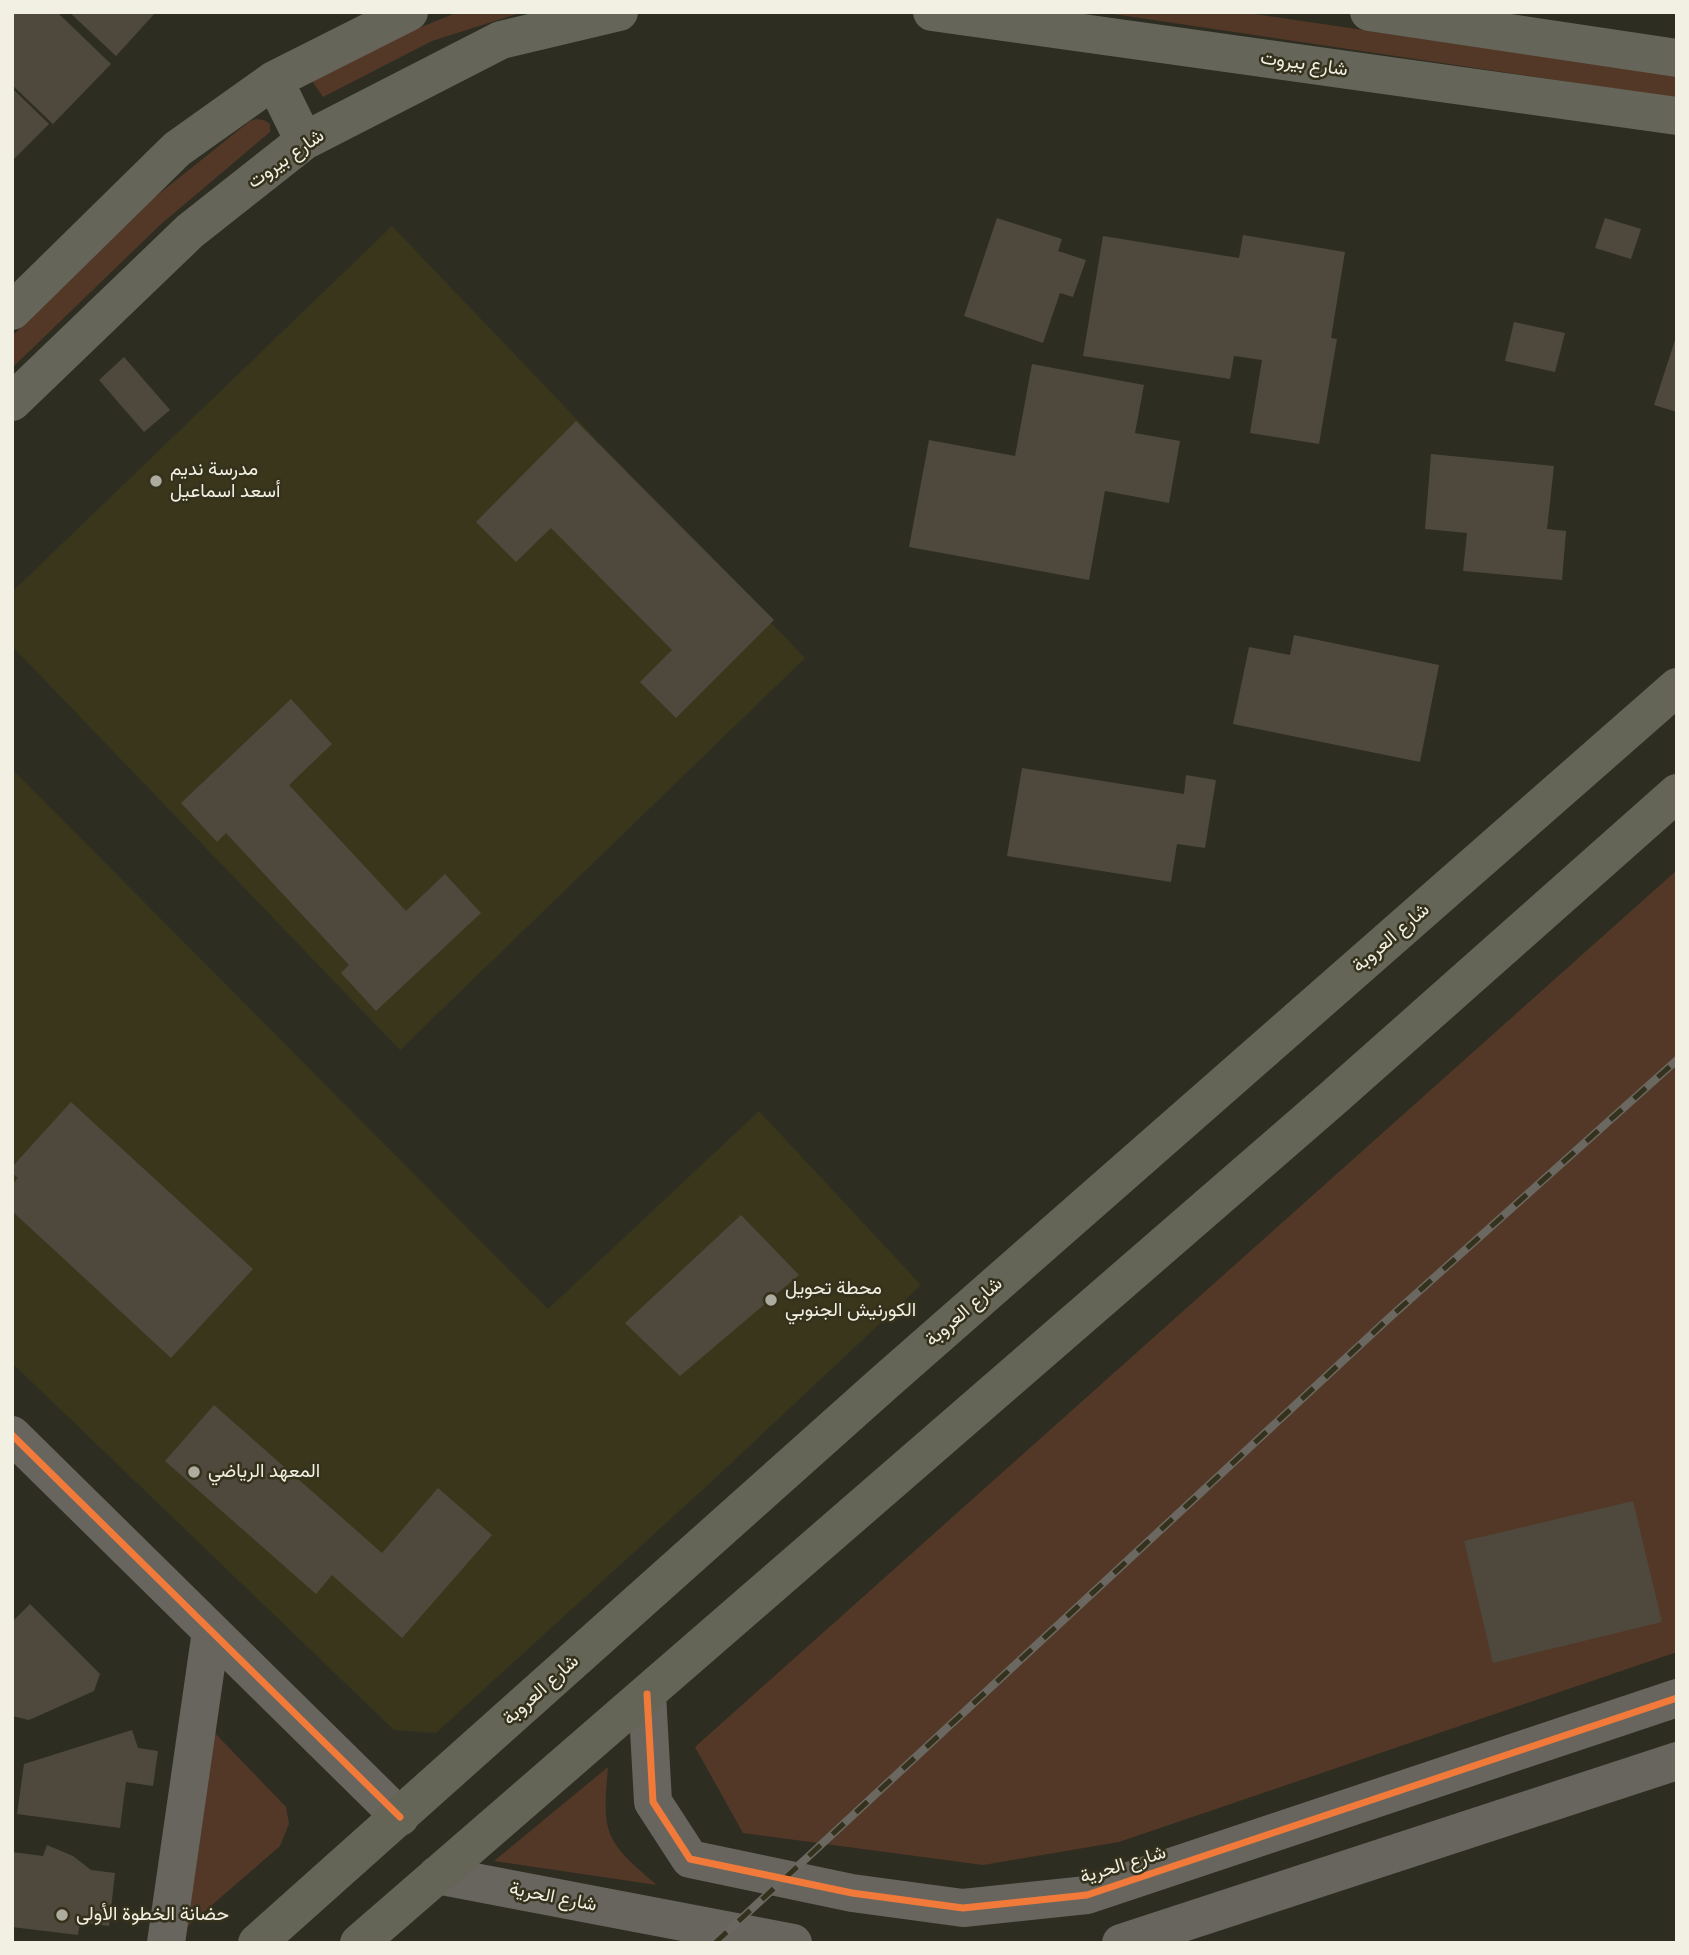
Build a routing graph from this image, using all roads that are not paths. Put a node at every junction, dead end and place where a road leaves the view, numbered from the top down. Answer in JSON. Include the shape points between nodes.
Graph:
{"nodes":[{"id":1,"x":409,"y":12,"type":"edge"},
{"id":2,"x":618,"y":12,"type":"edge"},
{"id":3,"x":932,"y":12,"type":"edge"},
{"id":4,"x":1369,"y":12,"type":"edge"},
{"id":5,"x":1677,"y":58,"type":"edge"},
{"id":6,"x":274,"y":80,"type":"junction"},
{"id":7,"x":1677,"y":116,"type":"edge"},
{"id":8,"x":304,"y":141,"type":"junction"},
{"id":9,"x":12,"y":311,"type":"edge"},
{"id":10,"x":12,"y":402,"type":"edge"},
{"id":11,"x":1677,"y":687,"type":"edge"},
{"id":12,"x":1677,"y":793,"type":"edge"},
{"id":13,"x":12,"y":1435,"type":"edge"},
{"id":14,"x":211,"y":1631,"type":"junction"},
{"id":15,"x":647,"y":1694,"type":"junction"},
{"id":16,"x":1677,"y":1698,"type":"edge"},
{"id":17,"x":1677,"y":1761,"type":"edge"},
{"id":18,"x":400,"y":1817,"type":"junction"},
{"id":19,"x":437,"y":1875,"type":"junction"},
{"id":20,"x":166,"y":1943,"type":"edge"},
{"id":21,"x":257,"y":1943,"type":"edge"},
{"id":22,"x":359,"y":1943,"type":"edge"},
{"id":23,"x":793,"y":1943,"type":"edge"},
{"id":24,"x":1121,"y":1943,"type":"edge"}],
"edges":[{"from":1,"to":6,"type":"main road"},
{"from":2,"to":8,"type":"main road","name":"شارع بيروت","via":[[501,40]]},
{"from":3,"to":7,"type":"main road","name":"شارع بيروت"},
{"from":4,"to":5,"type":"main road"},
{"from":6,"to":8,"type":"main road"},
{"from":6,"to":9,"type":"main road","via":[[177,149]]},
{"from":8,"to":10,"type":"main road","name":"شارع بيروت","via":[[190,231]]},
{"from":11,"to":18,"type":"main road","name":"شارع العروبة","via":[[885,1382]]},
{"from":12,"to":15,"type":"main road"},
{"from":13,"to":14,"type":"street"},
{"from":14,"to":18,"type":"street"},
{"from":14,"to":20,"type":"street"},
{"from":15,"to":16,"type":"street","name":"شارع الحرية","via":[[653,1802],[690,1859],[852,1893],[964,1908],[1087,1895]]},
{"from":15,"to":19,"type":"main road"},
{"from":17,"to":24,"type":"street"},
{"from":18,"to":21,"type":"main road","name":"شارع العروبة"},
{"from":19,"to":22,"type":"main road"},
{"from":19,"to":23,"type":"street","name":"شارع الحرية"}]}
